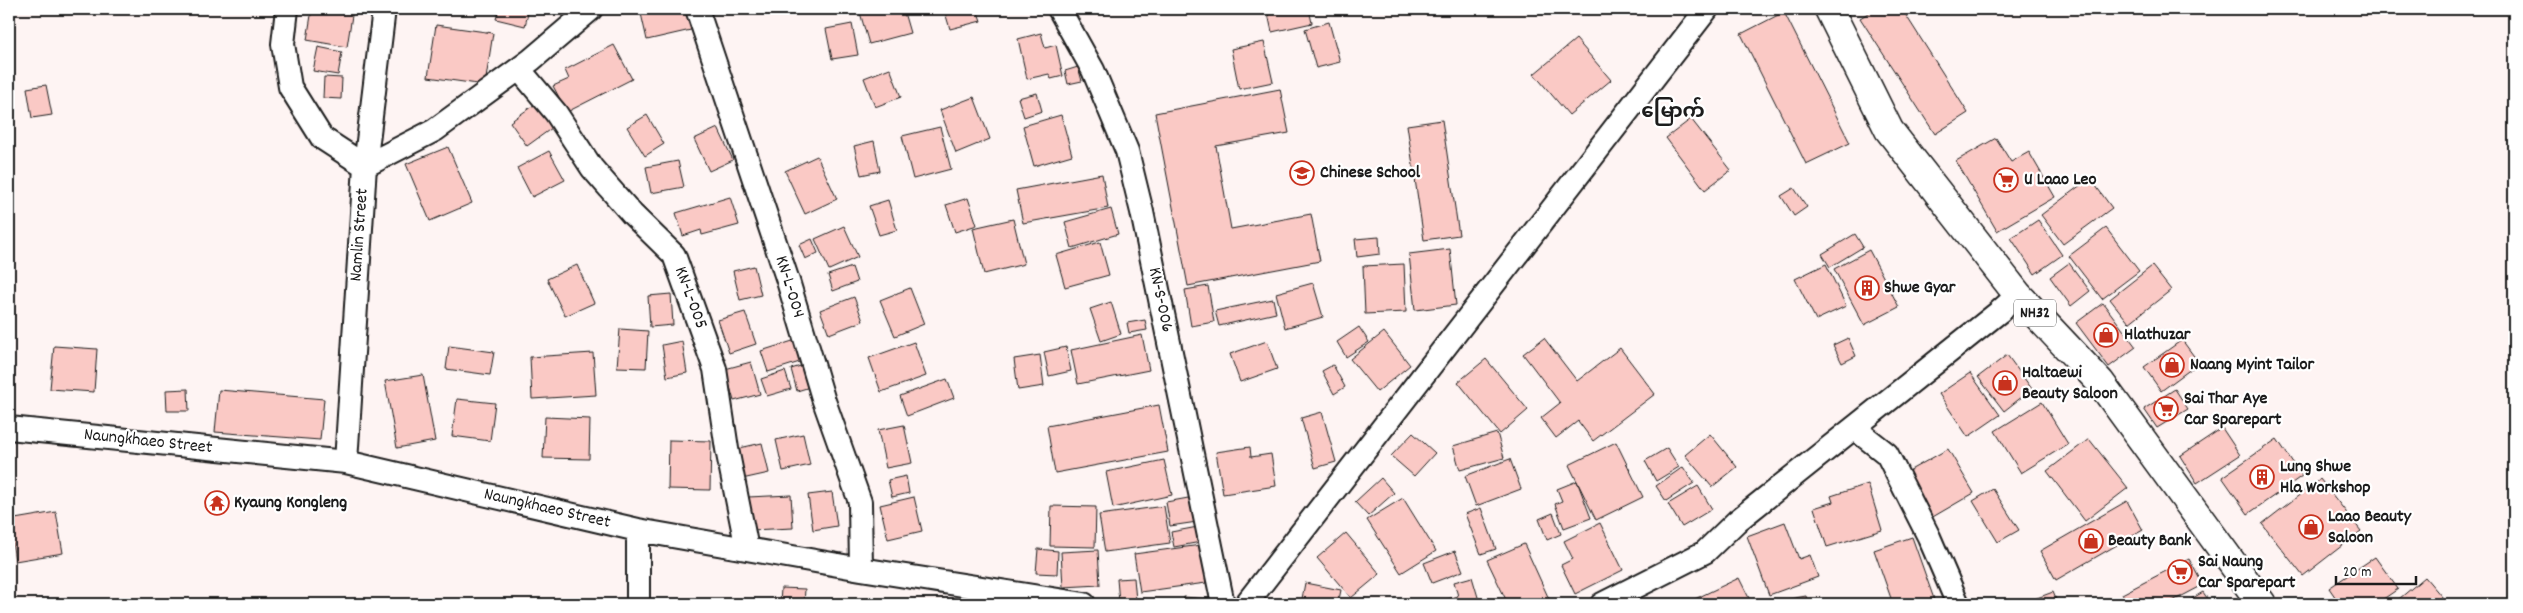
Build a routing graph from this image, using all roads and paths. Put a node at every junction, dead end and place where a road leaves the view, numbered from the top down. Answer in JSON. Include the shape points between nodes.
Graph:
{"nodes":[{"id":1,"x":287,"y":9,"type":"edge"},
{"id":2,"x":384,"y":9,"type":"edge"},
{"id":3,"x":591,"y":9,"type":"edge"},
{"id":4,"x":697,"y":9,"type":"edge"},
{"id":5,"x":1059,"y":9,"type":"edge"},
{"id":6,"x":1707,"y":9,"type":"edge"},
{"id":7,"x":1829,"y":9,"type":"edge"},
{"id":8,"x":519,"y":69,"type":"junction"},
{"id":9,"x":365,"y":166,"type":"junction"},
{"id":10,"x":2018,"y":295,"type":"junction"},
{"id":11,"x":9,"y":428,"type":"edge"},
{"id":12,"x":1854,"y":428,"type":"junction"},
{"id":13,"x":346,"y":462,"type":"junction"},
{"id":14,"x":638,"y":530,"type":"junction"},
{"id":15,"x":747,"y":549,"type":"junction"},
{"id":16,"x":861,"y":569,"type":"junction"},
{"id":17,"x":638,"y":604,"type":"edge"},
{"id":18,"x":1084,"y":604,"type":"edge"},
{"id":19,"x":1223,"y":604,"type":"edge"},
{"id":20,"x":1246,"y":604,"type":"edge"},
{"id":21,"x":1602,"y":604,"type":"edge"},
{"id":22,"x":1958,"y":604,"type":"edge"},
{"id":23,"x":2262,"y":604,"type":"edge"}],
"edges":[{"from":1,"to":9,"type":"street","via":[[283,44],[290,87],[322,138]]},
{"from":2,"to":9,"type":"street","name":"Namlin Street"},
{"from":3,"to":8,"type":"street"},
{"from":4,"to":16,"type":"street","name":"KN-L-004","via":[[860,502]]},
{"from":5,"to":19,"type":"street","name":"KN-S-006","via":[[1093,70],[1127,151]]},
{"from":6,"to":20,"type":"street"},
{"from":7,"to":10,"type":"highway","number":"NH32","via":[[1888,130]]},
{"from":8,"to":9,"type":"street","via":[[435,130]]},
{"from":8,"to":15,"type":"street","name":"KN-L-005","via":[[556,113],[592,168],[674,255],[715,369]]},
{"from":9,"to":13,"type":"street","name":"Namlin Street"},
{"from":10,"to":12,"type":"street"},
{"from":10,"to":23,"type":"highway","number":"NH32","via":[[2100,382]]},
{"from":11,"to":13,"type":"street","name":"Naungkhaeo Street"},
{"from":12,"to":21,"type":"street","via":[[1737,521],[1705,552]]},
{"from":12,"to":22,"type":"street","via":[[1887,454],[1930,537]]},
{"from":13,"to":14,"type":"street","name":"Naungkhaeo Street"},
{"from":14,"to":15,"type":"street","name":"Naungkhaeo Street"},
{"from":14,"to":17,"type":"street"},
{"from":15,"to":16,"type":"street","name":"Naungkhaeo Street"},
{"from":16,"to":18,"type":"street","name":"Naungkhaeo Street"}]}
